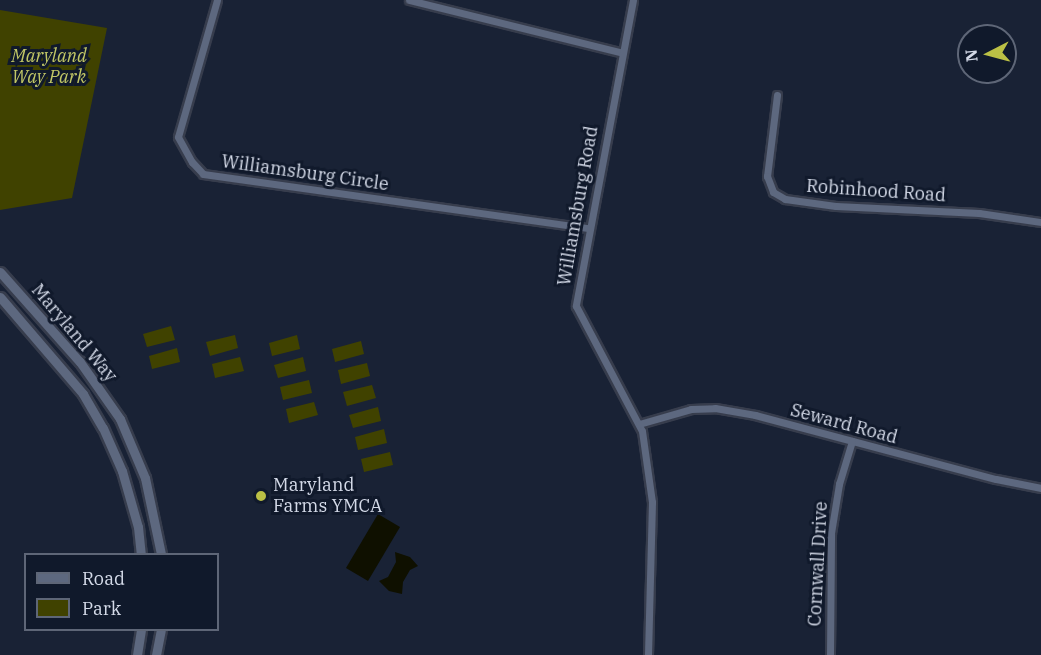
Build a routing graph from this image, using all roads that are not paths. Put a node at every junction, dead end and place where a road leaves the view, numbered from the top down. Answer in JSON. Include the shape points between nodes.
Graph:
{"nodes":[{"id":1,"x":217,"y":0,"type":"edge"},
{"id":2,"x":409,"y":0,"type":"edge"},
{"id":3,"x":633,"y":0,"type":"edge"},
{"id":4,"x":623,"y":53,"type":"junction"},
{"id":5,"x":777,"y":96,"type":"dead end"},
{"id":6,"x":1041,"y":222,"type":"edge"},
{"id":7,"x":588,"y":228,"type":"junction"},
{"id":8,"x":0,"y":272,"type":"edge"},
{"id":9,"x":0,"y":297,"type":"edge"},
{"id":10,"x":88,"y":371,"type":"junction"},
{"id":11,"x":73,"y":382,"type":"junction"},
{"id":12,"x":639,"y":424,"type":"junction"},
{"id":13,"x":131,"y":441,"type":"junction"},
{"id":14,"x":852,"y":441,"type":"junction"},
{"id":15,"x":113,"y":449,"type":"junction"},
{"id":16,"x":1041,"y":488,"type":"edge"},
{"id":17,"x":141,"y":553,"type":"edge"},
{"id":18,"x":160,"y":553,"type":"edge"},
{"id":19,"x":141,"y":631,"type":"edge"},
{"id":20,"x":161,"y":631,"type":"edge"},
{"id":21,"x":137,"y":655,"type":"edge"},
{"id":22,"x":156,"y":655,"type":"edge"},
{"id":23,"x":648,"y":655,"type":"edge"},
{"id":24,"x":830,"y":655,"type":"edge"}],
"edges":[{"from":1,"to":7,"type":"street","name":"Williamsburg Circle","via":[[178,137],[203,174]]},
{"from":2,"to":4,"type":"street"},
{"from":3,"to":4,"type":"street","name":"Williamsburg Road"},
{"from":4,"to":7,"type":"street","name":"Williamsburg Road"},
{"from":5,"to":6,"type":"street","name":"Robinhood Road","via":[[767,176],[773,192],[785,200],[979,213]]},
{"from":7,"to":12,"type":"street","name":"Williamsburg Road","via":[[576,306]]},
{"from":8,"to":10,"type":"main road","name":"Maryland Way"},
{"from":9,"to":11,"type":"main road","name":"Maryland Way"},
{"from":10,"to":11,"type":"main road"},
{"from":10,"to":13,"type":"main road","name":"Maryland Way"},
{"from":11,"to":15,"type":"main road","name":"Maryland Way"},
{"from":12,"to":14,"type":"street","name":"Seward Road","via":[[691,409],[715,408]]},
{"from":12,"to":23,"type":"street","name":"Williamsburg Road","via":[[652,502]]},
{"from":13,"to":15,"type":"main road"},
{"from":13,"to":18,"type":"main road","name":"Maryland Way","via":[[149,494]]},
{"from":14,"to":16,"type":"street","name":"Seward Road"},
{"from":14,"to":24,"type":"street","name":"Cornwall Drive","via":[[839,483],[831,533]]},
{"from":15,"to":17,"type":"main road","name":"Maryland Way","via":[[138,526]]},
{"from":19,"to":21,"type":"main road"},
{"from":20,"to":22,"type":"main road"}]}
